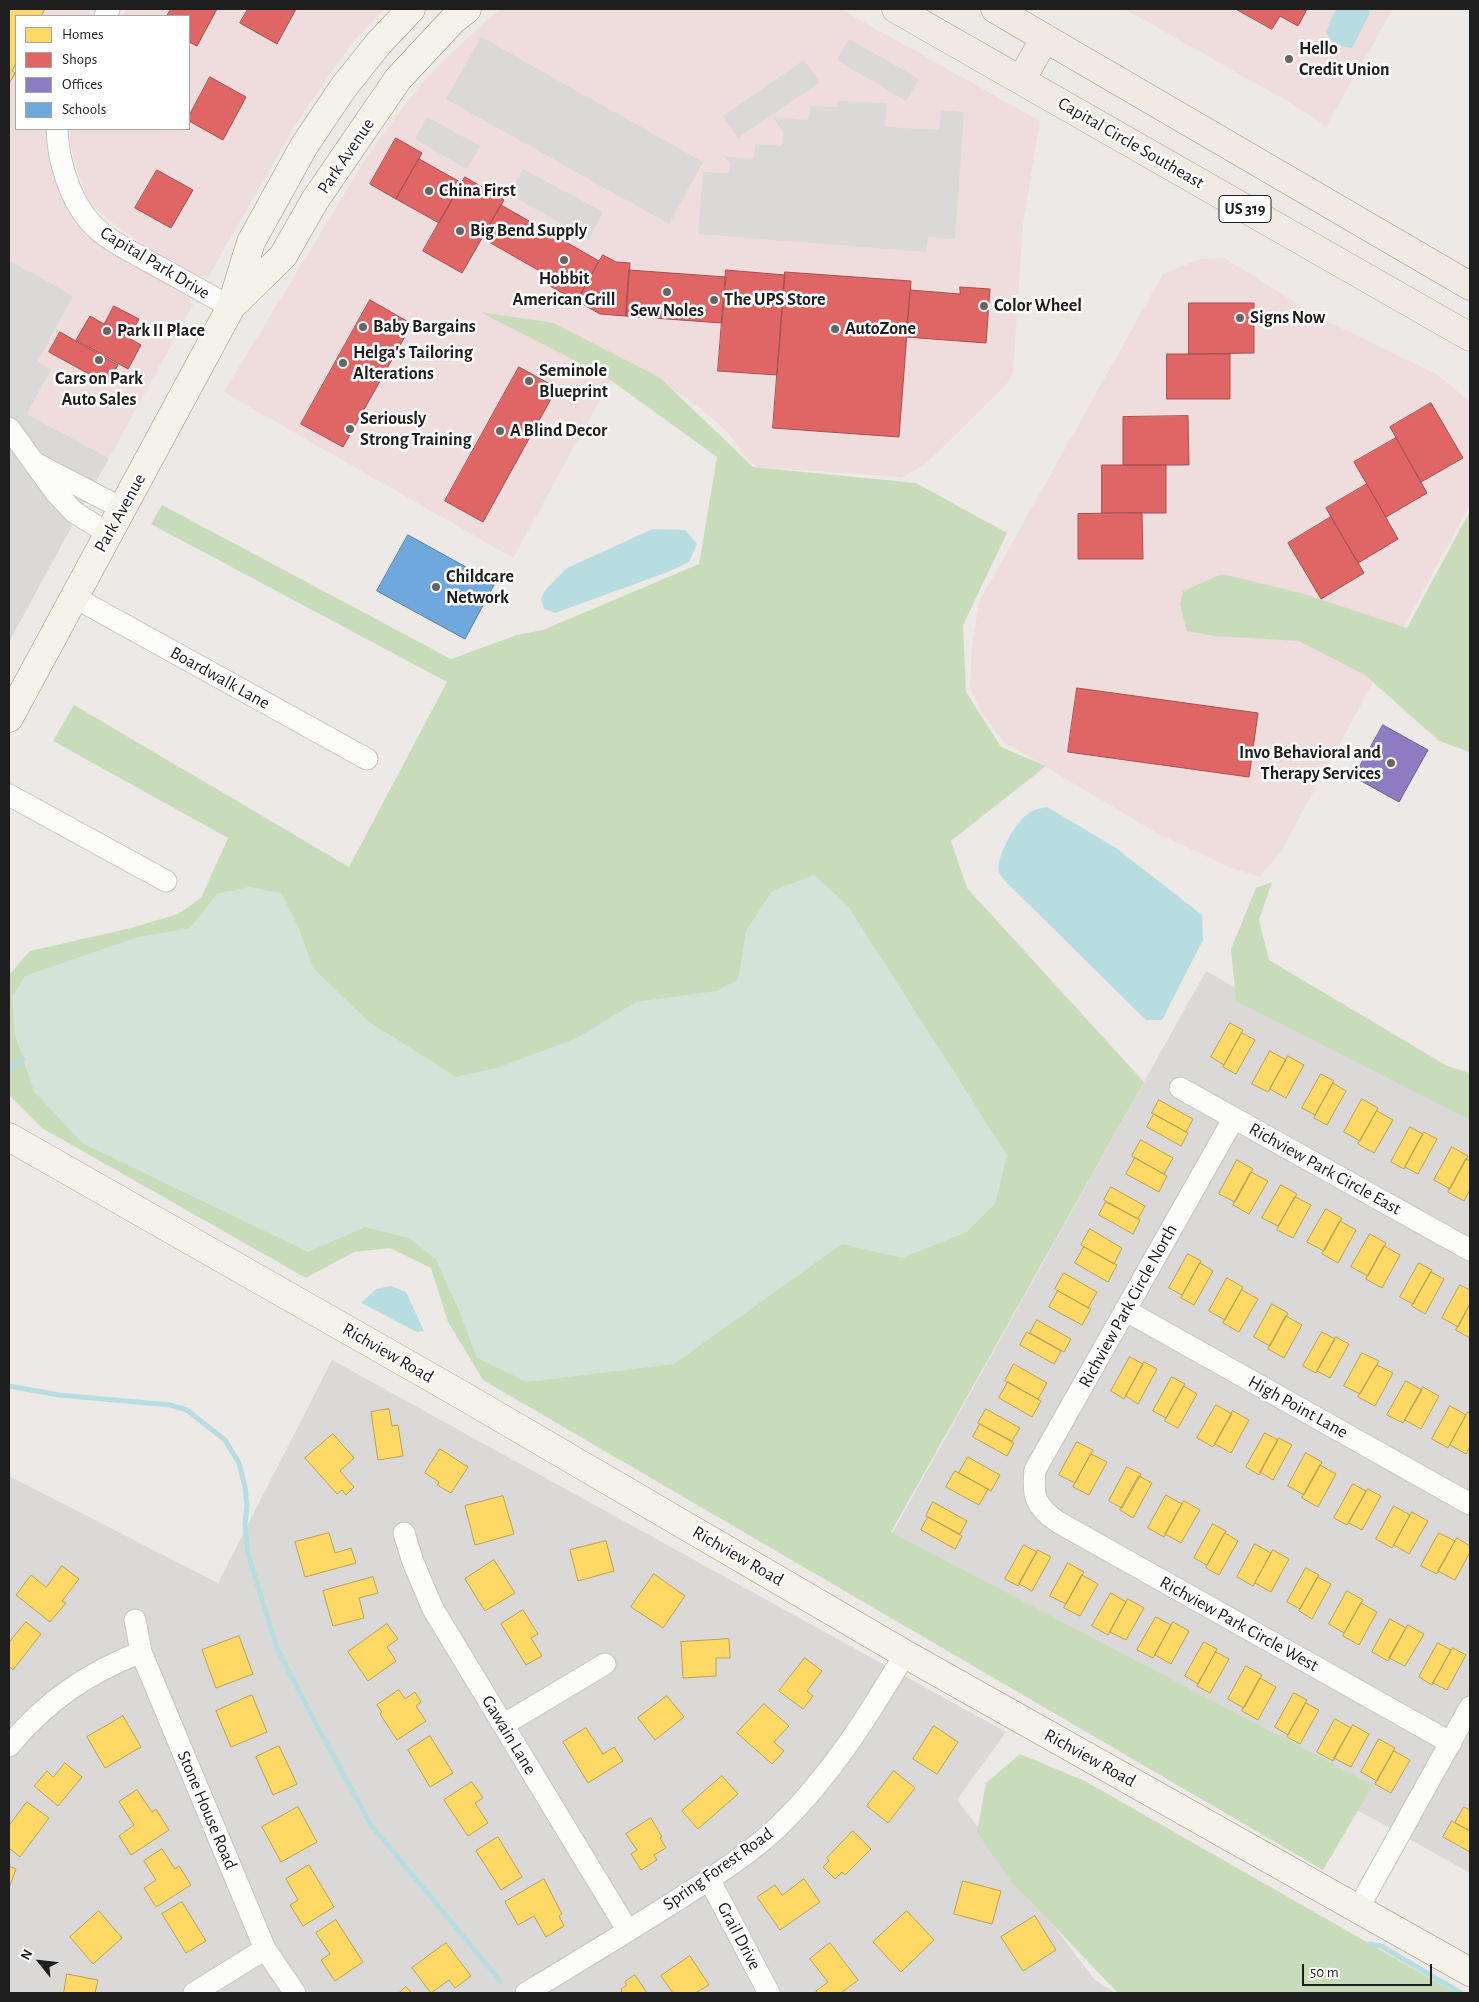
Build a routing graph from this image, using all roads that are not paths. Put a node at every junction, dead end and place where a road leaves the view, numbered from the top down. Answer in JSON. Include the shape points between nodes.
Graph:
{"nodes":[{"id":1,"x":411,"y":9,"type":"edge"},
{"id":2,"x":467,"y":9,"type":"edge"},
{"id":3,"x":896,"y":9,"type":"edge"},
{"id":4,"x":995,"y":9,"type":"edge"},
{"id":5,"x":1045,"y":38,"type":"junction"},
{"id":6,"x":1021,"y":80,"type":"junction"},
{"id":7,"x":58,"y":130,"type":"edge"},
{"id":8,"x":316,"y":200,"type":"junction"},
{"id":9,"x":271,"y":208,"type":"junction"},
{"id":10,"x":1429,"y":263,"type":"junction"},
{"id":11,"x":1381,"y":286,"type":"junction"},
{"id":12,"x":1470,"y":286,"type":"edge"},
{"id":13,"x":230,"y":307,"type":"junction"},
{"id":14,"x":1470,"y":337,"type":"edge"},
{"id":15,"x":9,"y":428,"type":"edge"},
{"id":16,"x":36,"y":464,"type":"junction"},
{"id":17,"x":123,"y":509,"type":"junction"},
{"id":18,"x":109,"y":534,"type":"junction"},
{"id":19,"x":74,"y":597,"type":"junction"},
{"id":20,"x":9,"y":718,"type":"edge"},
{"id":21,"x":367,"y":759,"type":"dead end"},
{"id":22,"x":9,"y":795,"type":"edge"},
{"id":23,"x":166,"y":881,"type":"dead end"},
{"id":24,"x":1180,"y":1088,"type":"dead end"},
{"id":25,"x":1234,"y":1118,"type":"junction"},
{"id":26,"x":9,"y":1137,"type":"edge"},
{"id":27,"x":1470,"y":1250,"type":"edge"},
{"id":28,"x":1125,"y":1310,"type":"junction"},
{"id":29,"x":1035,"y":1497,"type":"joint"},
{"id":30,"x":1470,"y":1504,"type":"edge"},
{"id":31,"x":404,"y":1533,"type":"dead end"},
{"id":32,"x":135,"y":1620,"type":"dead end"},
{"id":33,"x":141,"y":1652,"type":"junction"},
{"id":34,"x":905,"y":1654,"type":"junction"},
{"id":35,"x":605,"y":1664,"type":"dead end"},
{"id":36,"x":1470,"y":1707,"type":"edge"},
{"id":37,"x":503,"y":1725,"type":"junction"},
{"id":38,"x":1450,"y":1742,"type":"junction"},
{"id":39,"x":9,"y":1746,"type":"edge"},
{"id":40,"x":709,"y":1879,"type":"junction"},
{"id":41,"x":1358,"y":1909,"type":"junction"},
{"id":42,"x":628,"y":1931,"type":"junction"},
{"id":43,"x":265,"y":1949,"type":"junction"},
{"id":44,"x":1470,"y":1972,"type":"edge"},
{"id":45,"x":194,"y":1993,"type":"edge"},
{"id":46,"x":295,"y":1993,"type":"edge"},
{"id":47,"x":526,"y":1993,"type":"edge"},
{"id":48,"x":769,"y":1993,"type":"edge"}],
"edges":[{"from":1,"to":9,"type":"street","name":"Park Avenue","via":[[343,88],[304,146]]},
{"from":2,"to":8,"type":"street","name":"Park Avenue","via":[[398,79]]},
{"from":3,"to":6,"type":"main road","name":"Capital Circle Southeast","number":"US 319"},
{"from":4,"to":5,"type":"main road","number":"US 319"},
{"from":5,"to":6,"type":"main road"},
{"from":5,"to":10,"type":"main road","number":"US 319"},
{"from":6,"to":11,"type":"main road","name":"Capital Circle Southeast","number":"US 319"},
{"from":7,"to":13,"type":"street","name":"Capital Park Drive","via":[[68,183],[79,208],[91,223],[110,240]]},
{"from":8,"to":9,"type":"street"},
{"from":8,"to":13,"type":"street","name":"Park Avenue","via":[[283,256]]},
{"from":9,"to":13,"type":"street","name":"Park Avenue","via":[[251,242]]},
{"from":10,"to":11,"type":"main road"},
{"from":10,"to":12,"type":"main road","number":"US 319"},
{"from":11,"to":14,"type":"main road","name":"Capital Circle Southeast","number":"US 319"},
{"from":13,"to":17,"type":"street","name":"Park Avenue"},
{"from":15,"to":16,"type":"street"},
{"from":16,"to":17,"type":"street"},
{"from":16,"to":18,"type":"street","via":[[74,512]]},
{"from":17,"to":18,"type":"street","name":"Park Avenue"},
{"from":18,"to":19,"type":"street","name":"Park Avenue"},
{"from":19,"to":20,"type":"street","name":"Park Avenue"},
{"from":19,"to":21,"type":"street","name":"Boardwalk Lane"},
{"from":22,"to":23,"type":"street"},
{"from":24,"to":25,"type":"street","name":"Richview Park Circle East"},
{"from":25,"to":27,"type":"street","name":"Richview Park Circle East"},
{"from":25,"to":28,"type":"street","name":"Richview Park Circle North"},
{"from":26,"to":34,"type":"street","name":"Richview Road","via":[[460,1394]]},
{"from":28,"to":29,"type":"street","name":"Richview Park Circle North","via":[[1035,1470]]},
{"from":28,"to":30,"type":"street","name":"High Point Lane"},
{"from":29,"to":38,"type":"street","name":"Richview Park Circle West","via":[[1039,1507],[1058,1522]]},
{"from":31,"to":37,"type":"street","name":"Gawain Lane","via":[[433,1610]]},
{"from":32,"to":33,"type":"street","name":"Stone House Road"},
{"from":33,"to":39,"type":"street","via":[[83,1680],[48,1705]]},
{"from":33,"to":43,"type":"street","name":"Stone House Road"},
{"from":34,"to":40,"type":"street","name":"Spring Forest Road","via":[[862,1726],[806,1798],[748,1852]]},
{"from":34,"to":41,"type":"street","name":"Richview Road"},
{"from":35,"to":37,"type":"street"},
{"from":36,"to":38,"type":"street"},
{"from":37,"to":42,"type":"street","name":"Gawain Lane"},
{"from":38,"to":41,"type":"street"},
{"from":40,"to":42,"type":"street","name":"Spring Forest Road"},
{"from":40,"to":48,"type":"street","name":"Grail Drive"},
{"from":41,"to":44,"type":"street","name":"Richview Road"},
{"from":42,"to":47,"type":"street","name":"Spring Forest Road"},
{"from":43,"to":45,"type":"street"},
{"from":43,"to":46,"type":"street","name":"Stone House Road"}]}
